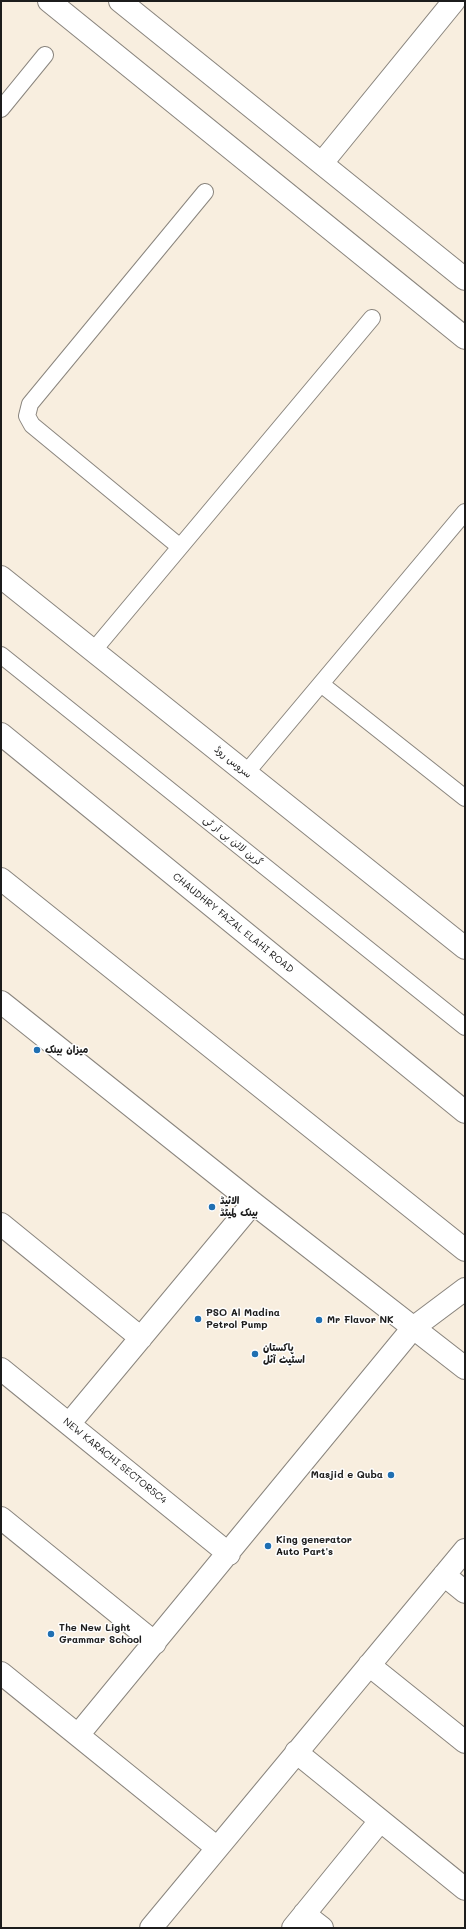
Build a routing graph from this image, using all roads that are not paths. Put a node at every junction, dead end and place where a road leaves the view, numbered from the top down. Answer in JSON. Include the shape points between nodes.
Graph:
{"nodes":[{"id":1,"x":49,"y":1,"type":"edge"},
{"id":2,"x":120,"y":1,"type":"edge"},
{"id":3,"x":454,"y":1,"type":"edge"},
{"id":4,"x":45,"y":55,"type":"dead end"},
{"id":5,"x":1,"y":109,"type":"edge"},
{"id":6,"x":322,"y":163,"type":"junction"},
{"id":7,"x":205,"y":192,"type":"dead end"},
{"id":8,"x":465,"y":279,"type":"edge"},
{"id":9,"x":372,"y":318,"type":"dead end"},
{"id":10,"x":465,"y":338,"type":"edge"},
{"id":11,"x":465,"y":512,"type":"edge"},
{"id":12,"x":180,"y":547,"type":"junction"},
{"id":13,"x":1,"y":576,"type":"edge"},
{"id":14,"x":93,"y":651,"type":"junction"},
{"id":15,"x":1,"y":655,"type":"edge"},
{"id":16,"x":321,"y":684,"type":"junction"},
{"id":17,"x":1,"y":734,"type":"edge"},
{"id":18,"x":246,"y":773,"type":"junction"},
{"id":19,"x":463,"y":792,"type":"edge"},
{"id":20,"x":1,"y":879,"type":"edge"},
{"id":21,"x":11,"y":895,"type":"edge"},
{"id":22,"x":465,"y":948,"type":"edge"},
{"id":23,"x":1,"y":1002,"type":"edge"},
{"id":24,"x":465,"y":1027,"type":"edge"},
{"id":25,"x":465,"y":1112,"type":"edge"},
{"id":26,"x":253,"y":1203,"type":"junction"},
{"id":27,"x":1,"y":1224,"type":"edge"},
{"id":28,"x":465,"y":1250,"type":"edge"},
{"id":29,"x":465,"y":1289,"type":"edge"},
{"id":30,"x":413,"y":1328,"type":"junction"},
{"id":31,"x":141,"y":1338,"type":"junction"},
{"id":32,"x":465,"y":1368,"type":"edge"},
{"id":33,"x":1,"y":1369,"type":"edge"},
{"id":34,"x":69,"y":1424,"type":"junction"},
{"id":35,"x":1,"y":1518,"type":"edge"},
{"id":36,"x":465,"y":1550,"type":"edge"},
{"id":37,"x":229,"y":1554,"type":"junction"},
{"id":38,"x":444,"y":1575,"type":"junction"},
{"id":39,"x":465,"y":1592,"type":"edge"},
{"id":40,"x":154,"y":1643,"type":"junction"},
{"id":41,"x":369,"y":1665,"type":"junction"},
{"id":42,"x":1,"y":1673,"type":"edge"},
{"id":43,"x":78,"y":1735,"type":"junction"},
{"id":44,"x":465,"y":1742,"type":"edge"},
{"id":45,"x":296,"y":1752,"type":"junction"},
{"id":46,"x":380,"y":1821,"type":"junction"},
{"id":47,"x":216,"y":1847,"type":"junction"},
{"id":48,"x":465,"y":1889,"type":"edge"},
{"id":49,"x":298,"y":1921,"type":"edge"},
{"id":50,"x":151,"y":1928,"type":"edge"},
{"id":51,"x":322,"y":1928,"type":"edge"}],
"edges":[{"from":1,"to":10,"type":"street"},
{"from":2,"to":6,"type":"street"},
{"from":3,"to":6,"type":"street"},
{"from":4,"to":5,"type":"lane"},
{"from":6,"to":8,"type":"street"},
{"from":7,"to":12,"type":"lane","via":[[30,404],[27,416],[32,425]]},
{"from":9,"to":12,"type":"lane"},
{"from":11,"to":16,"type":"lane"},
{"from":12,"to":14,"type":"lane"},
{"from":13,"to":14,"type":"street","name":"سروس روڈ"},
{"from":14,"to":18,"type":"street","name":"سروس روڈ"},
{"from":15,"to":24,"type":"lane","name":"گرین لائن بی آر ٹی"},
{"from":16,"to":18,"type":"lane"},
{"from":16,"to":19,"type":"lane"},
{"from":17,"to":25,"type":"street","name":"CHAUDHRY FAZAL ELAHI ROAD"},
{"from":18,"to":22,"type":"street","name":"سروس روڈ"},
{"from":20,"to":21,"type":"street"},
{"from":21,"to":28,"type":"street"},
{"from":23,"to":26,"type":"street"},
{"from":26,"to":30,"type":"street"},
{"from":26,"to":31,"type":"street"},
{"from":27,"to":31,"type":"street"},
{"from":29,"to":30,"type":"street"},
{"from":30,"to":32,"type":"street"},
{"from":30,"to":37,"type":"street"},
{"from":31,"to":34,"type":"street"},
{"from":33,"to":34,"type":"street","name":"NEW KARACHI SECTOR5C4"},
{"from":34,"to":37,"type":"street","name":"NEW KARACHI SECTOR5C4"},
{"from":35,"to":40,"type":"street"},
{"from":36,"to":38,"type":"street"},
{"from":37,"to":40,"type":"street"},
{"from":38,"to":39,"type":"street"},
{"from":38,"to":41,"type":"street"},
{"from":40,"to":43,"type":"street"},
{"from":41,"to":44,"type":"street"},
{"from":41,"to":45,"type":"street"},
{"from":42,"to":43,"type":"street"},
{"from":43,"to":47,"type":"street"},
{"from":45,"to":46,"type":"street"},
{"from":45,"to":47,"type":"street"},
{"from":46,"to":48,"type":"street"},
{"from":46,"to":49,"type":"street"},
{"from":47,"to":50,"type":"street"},
{"from":49,"to":51,"type":"street"}]}
